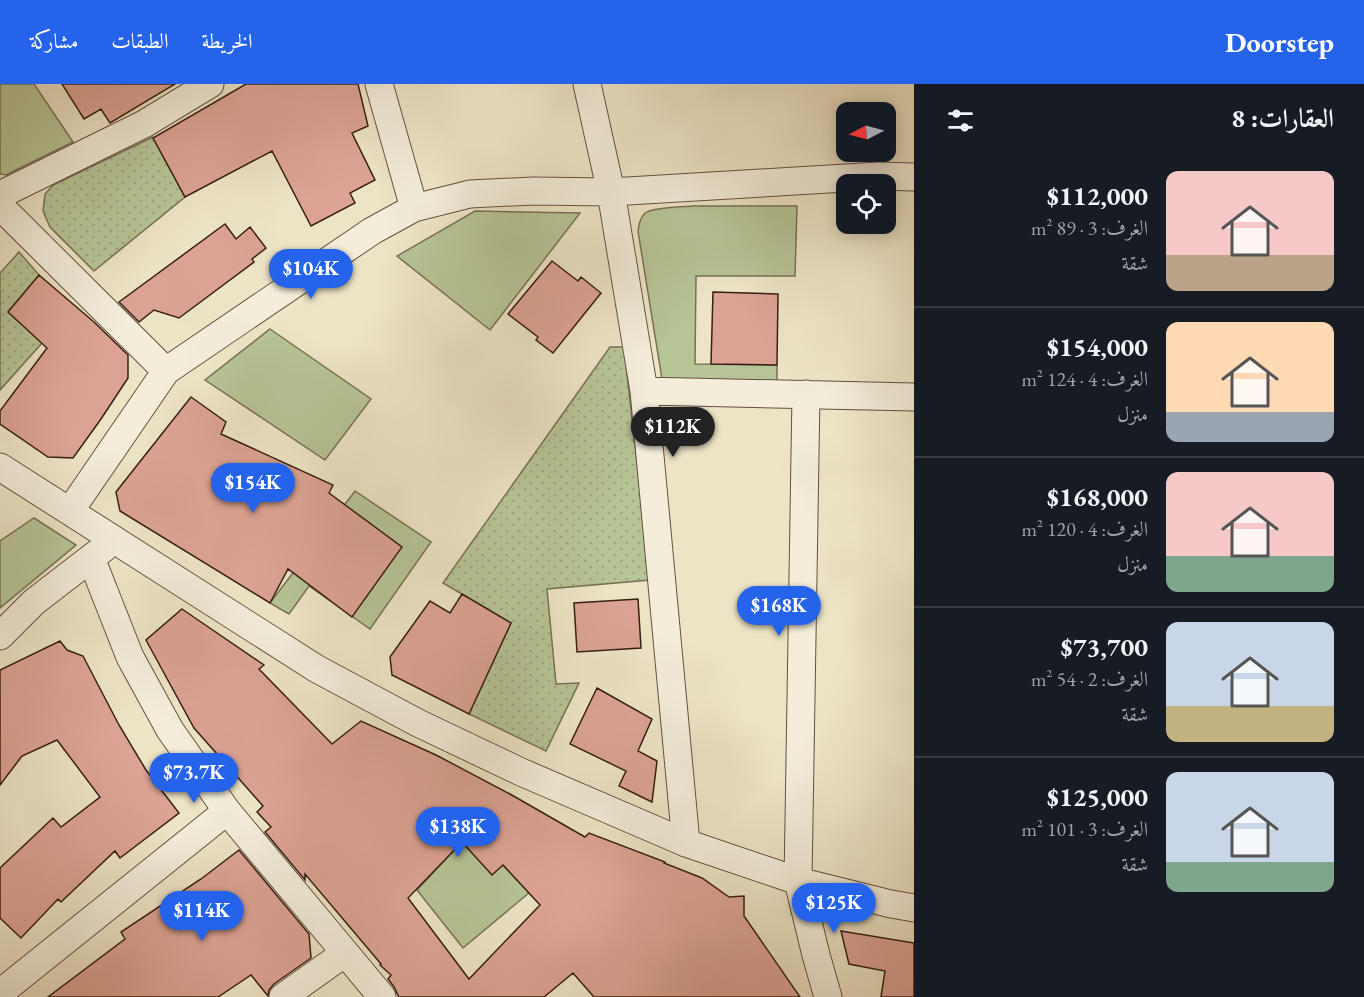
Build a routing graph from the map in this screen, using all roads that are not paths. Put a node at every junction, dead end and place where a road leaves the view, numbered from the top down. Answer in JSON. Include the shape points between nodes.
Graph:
{"nodes":[{"id":1,"x":210,"y":84,"type":"edge"},
{"id":2,"x":379,"y":84,"type":"edge"},
{"id":3,"x":587,"y":84,"type":"edge"},
{"id":4,"x":914,"y":177,"type":"edge"},
{"id":5,"x":611,"y":192,"type":"junction"},
{"id":6,"x":0,"y":195,"type":"edge"},
{"id":7,"x":0,"y":206,"type":"edge"},
{"id":8,"x":414,"y":208,"type":"junction"},
{"id":9,"x":166,"y":371,"type":"junction"},
{"id":10,"x":644,"y":391,"type":"junction"},
{"id":11,"x":806,"y":394,"type":"junction"},
{"id":12,"x":914,"y":397,"type":"edge"},
{"id":13,"x":0,"y":467,"type":"edge"},
{"id":14,"x":70,"y":511,"type":"junction"},
{"id":15,"x":115,"y":540,"type":"junction"},
{"id":16,"x":91,"y":558,"type":"junction"},
{"id":17,"x":0,"y":636,"type":"edge"},
{"id":18,"x":227,"y":811,"type":"junction"},
{"id":19,"x":686,"y":843,"type":"junction"},
{"id":20,"x":798,"y":881,"type":"junction"},
{"id":21,"x":914,"y":908,"type":"edge"},
{"id":22,"x":345,"y":953,"type":"junction"},
{"id":23,"x":15,"y":991,"type":"edge"},
{"id":24,"x":283,"y":997,"type":"edge"},
{"id":25,"x":382,"y":997,"type":"edge"},
{"id":26,"x":828,"y":997,"type":"edge"}],
"edges":[{"from":1,"to":6,"type":"street","via":[[144,124]]},
{"from":2,"to":8,"type":"street"},
{"from":3,"to":5,"type":"street"},
{"from":4,"to":5,"type":"street"},
{"from":5,"to":8,"type":"street","via":[[470,194]]},
{"from":5,"to":10,"type":"street"},
{"from":7,"to":9,"type":"street"},
{"from":8,"to":9,"type":"street","via":[[372,231]]},
{"from":9,"to":14,"type":"street"},
{"from":10,"to":11,"type":"street"},
{"from":10,"to":19,"type":"street"},
{"from":11,"to":12,"type":"street"},
{"from":11,"to":20,"type":"street"},
{"from":13,"to":14,"type":"street"},
{"from":14,"to":15,"type":"street"},
{"from":15,"to":16,"type":"street"},
{"from":15,"to":19,"type":"street","via":[[316,669],[521,772]]},
{"from":16,"to":17,"type":"street","via":[[34,602]]},
{"from":16,"to":18,"type":"street","via":[[130,657],[170,730]]},
{"from":18,"to":22,"type":"street"},
{"from":18,"to":23,"type":"street"},
{"from":19,"to":20,"type":"street"},
{"from":20,"to":21,"type":"street"},
{"from":20,"to":26,"type":"street"},
{"from":22,"to":24,"type":"street"},
{"from":22,"to":25,"type":"street"}]}
